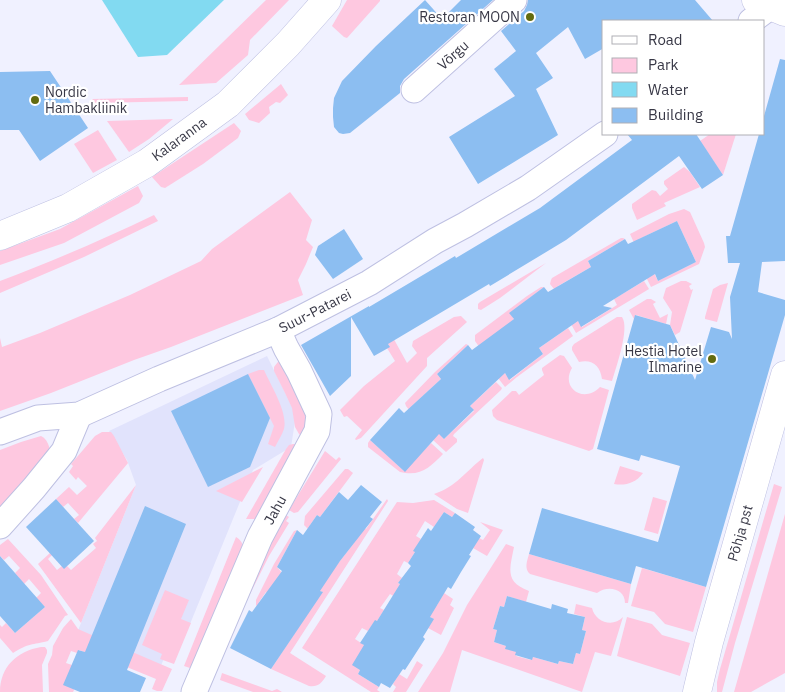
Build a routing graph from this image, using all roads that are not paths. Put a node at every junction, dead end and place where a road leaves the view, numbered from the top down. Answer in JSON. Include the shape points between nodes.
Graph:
{"nodes":[{"id":1,"x":327,"y":0,"type":"edge"},
{"id":2,"x":514,"y":0,"type":"edge"},
{"id":3,"x":414,"y":90,"type":"dead end"},
{"id":4,"x":604,"y":135,"type":"edge"},
{"id":5,"x":0,"y":236,"type":"edge"},
{"id":6,"x":278,"y":330,"type":"junction"},
{"id":7,"x":785,"y":375,"type":"edge"},
{"id":8,"x":79,"y":415,"type":"junction"},
{"id":9,"x":0,"y":432,"type":"edge"},
{"id":10,"x":0,"y":526,"type":"edge"},
{"id":11,"x":194,"y":692,"type":"edge"},
{"id":12,"x":697,"y":692,"type":"edge"}],
"edges":[{"from":1,"to":5,"type":"street","name":"Kalaranna","via":[[228,104],[147,163],[68,208]]},
{"from":2,"to":3,"type":"street","name":"Võrgu"},
{"from":4,"to":6,"type":"street","name":"Suur-Patarei","via":[[528,188],[368,283]]},
{"from":6,"to":8,"type":"street","name":"Suur-Patarei"},
{"from":6,"to":11,"type":"street","name":"Jahu","via":[[319,414],[317,431],[260,537]]},
{"from":7,"to":12,"type":"street","name":"Põhja pst"},
{"from":8,"to":9,"type":"street","name":"Suur-Patarei","via":[[38,418]]},
{"from":8,"to":10,"type":"street","via":[[64,451]]}]}
